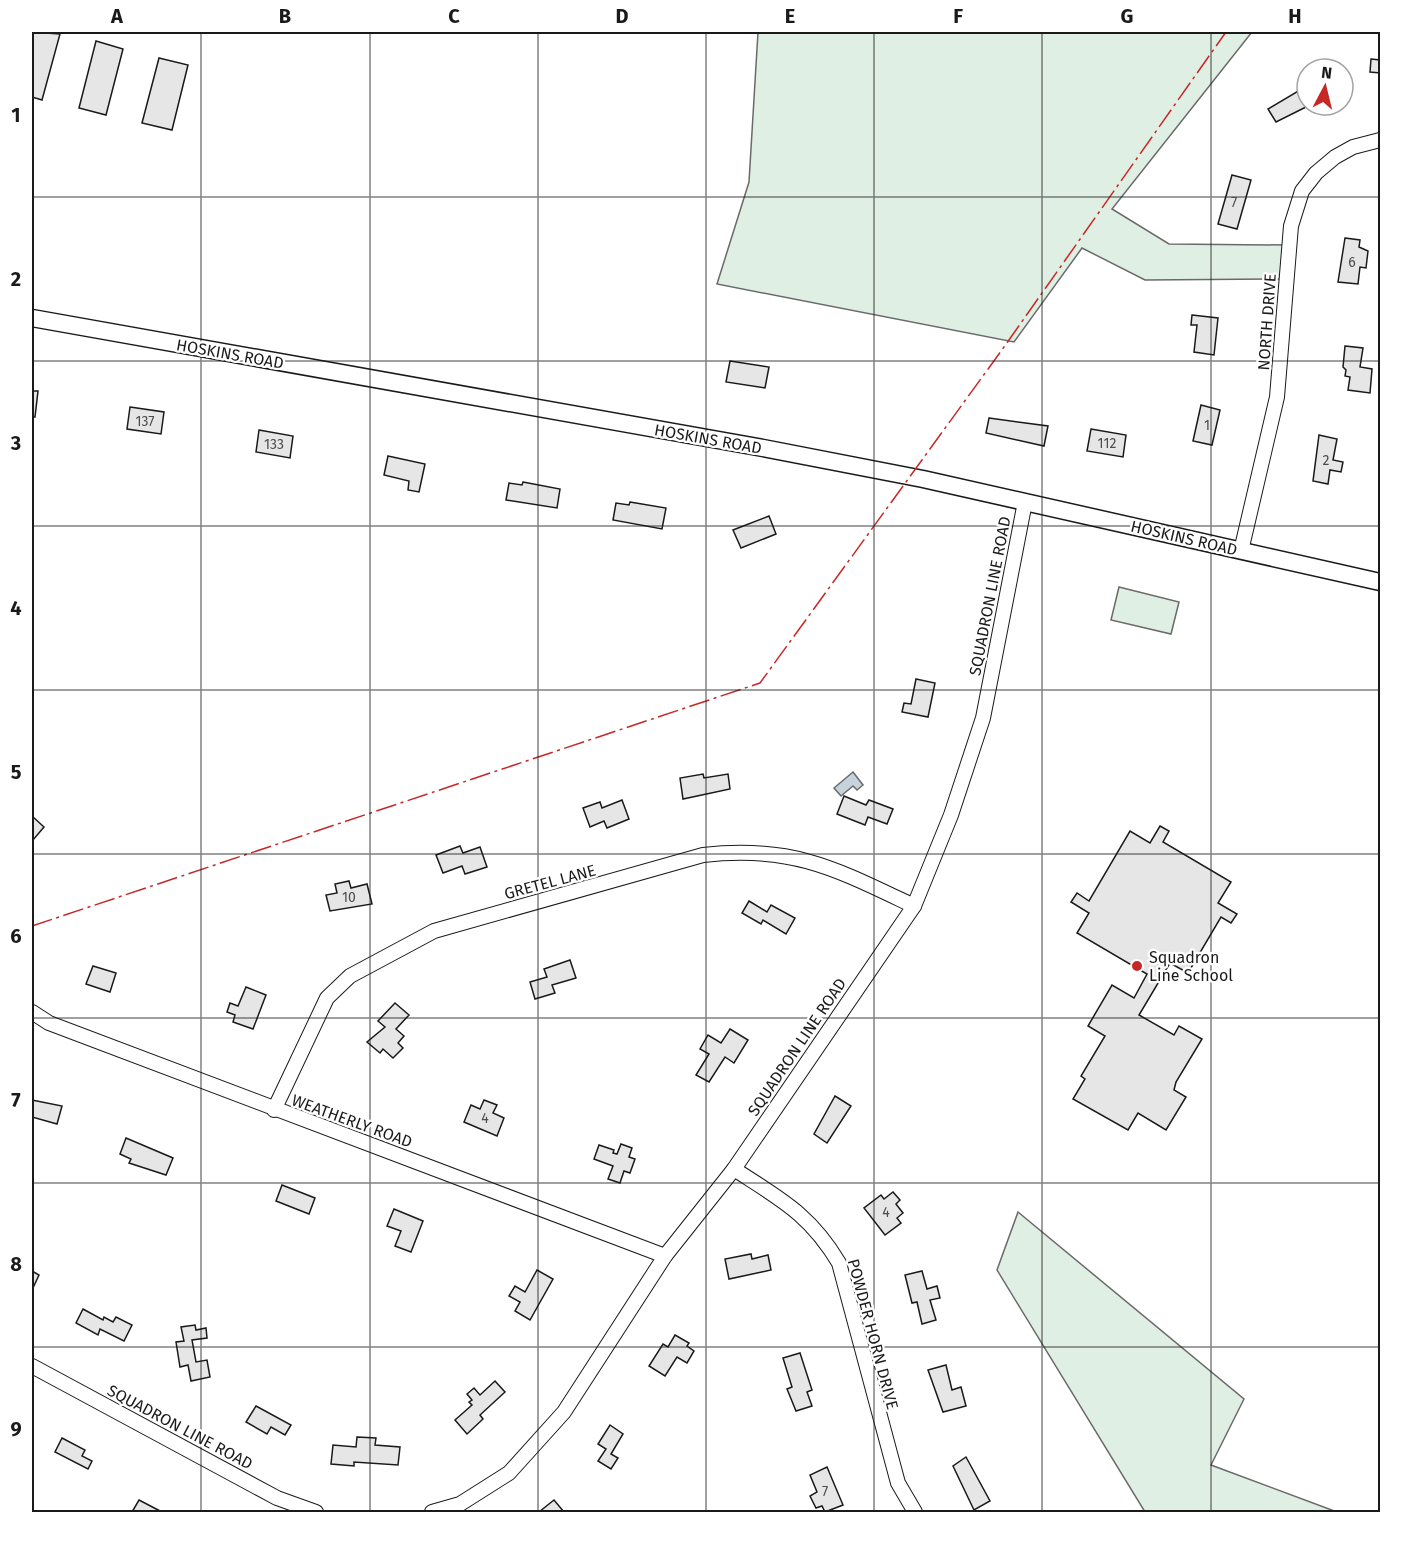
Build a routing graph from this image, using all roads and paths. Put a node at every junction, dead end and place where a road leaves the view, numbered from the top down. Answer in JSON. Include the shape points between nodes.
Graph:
{"nodes":[{"id":1,"x":1380,"y":140,"type":"edge"},
{"id":2,"x":32,"y":318,"type":"edge"},
{"id":3,"x":1025,"y":502,"type":"junction"},
{"id":4,"x":1241,"y":551,"type":"junction"},
{"id":5,"x":1380,"y":582,"type":"edge"},
{"id":6,"x":914,"y":906,"type":"junction"},
{"id":7,"x":32,"y":1012,"type":"edge"},
{"id":8,"x":274,"y":1110,"type":"junction"},
{"id":9,"x":734,"y":1169,"type":"junction"},
{"id":10,"x":664,"y":1256,"type":"junction"},
{"id":11,"x":32,"y":1366,"type":"edge"},
{"id":12,"x":316,"y":1512,"type":"edge"},
{"id":13,"x":432,"y":1512,"type":"edge"},
{"id":14,"x":915,"y":1512,"type":"edge"}],
"edges":[{"from":1,"to":4,"type":"street","name":"NORTH DRIVE","via":[[1335,157],[1302,191],[1291,226],[1277,396]]},
{"from":2,"to":3,"type":"street","name":"HOSKINS ROAD","via":[[764,448]]},
{"from":3,"to":4,"type":"street","name":"HOSKINS ROAD"},
{"from":3,"to":6,"type":"street","name":"SQUADRON LINE ROAD","via":[[983,718],[951,815]]},
{"from":4,"to":5,"type":"street","name":"HOSKINS ROAD"},
{"from":6,"to":8,"type":"street","name":"GRETEL LANE","via":[[833,867],[786,855],[733,852],[703,855],[434,931],[350,976],[327,998]]},
{"from":6,"to":9,"type":"street","name":"SQUADRON LINE ROAD"},
{"from":7,"to":8,"type":"street","name":"WEATHERLY ROAD","via":[[50,1023]]},
{"from":8,"to":10,"type":"street","name":"WEATHERLY ROAD"},
{"from":9,"to":10,"type":"street","name":"SQUADRON LINE ROAD"},
{"from":9,"to":14,"type":"street","name":"POWDER HORN DRIVE","via":[[803,1215],[825,1239],[839,1263],[898,1483]]},
{"from":10,"to":13,"type":"street","name":"SQUADRON LINE ROAD","via":[[564,1412],[509,1473],[460,1504]]},
{"from":11,"to":12,"type":"street","name":"SQUADRON LINE ROAD","via":[[277,1498]]}]}
